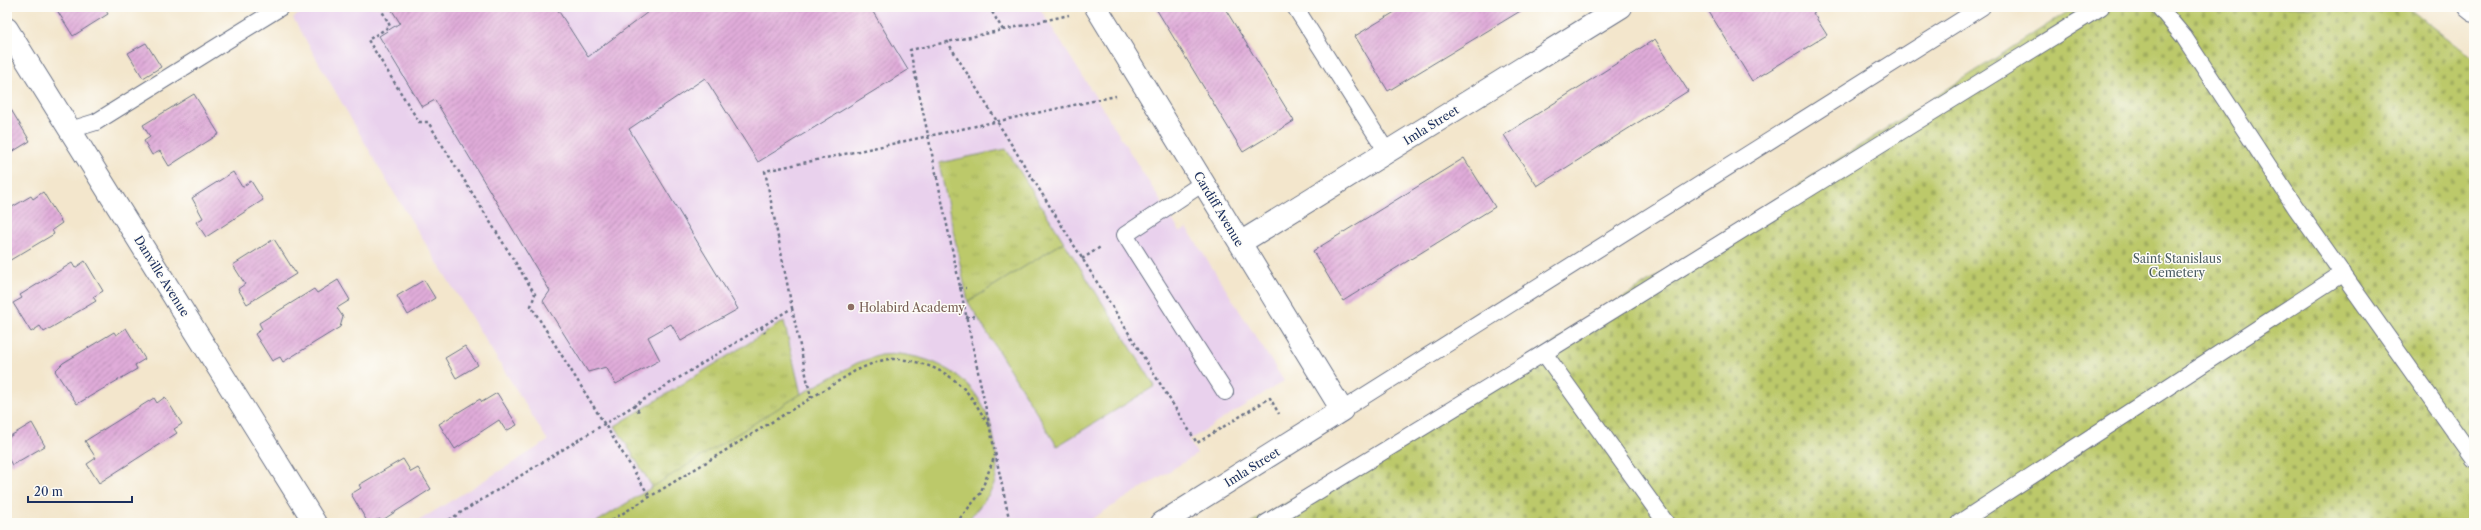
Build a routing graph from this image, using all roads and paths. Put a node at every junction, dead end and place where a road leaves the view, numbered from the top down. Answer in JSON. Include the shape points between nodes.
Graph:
{"nodes":[{"id":1,"x":281,"y":7,"type":"edge"},
{"id":2,"x":380,"y":7,"type":"edge"},
{"id":3,"x":989,"y":7,"type":"edge"},
{"id":4,"x":1096,"y":7,"type":"edge"},
{"id":5,"x":1295,"y":7,"type":"edge"},
{"id":6,"x":1622,"y":7,"type":"edge"},
{"id":7,"x":1982,"y":7,"type":"edge"},
{"id":8,"x":2102,"y":7,"type":"edge"},
{"id":9,"x":2159,"y":7,"type":"edge"},
{"id":10,"x":2469,"y":7,"type":"edge"},
{"id":11,"x":2474,"y":11,"type":"edge"},
{"id":12,"x":1073,"y":14,"type":"dead end"},
{"id":13,"x":7,"y":29,"type":"edge"},
{"id":14,"x":1003,"y":30,"type":"junction"},
{"id":15,"x":947,"y":41,"type":"junction"},
{"id":16,"x":1122,"y":94,"type":"dead end"},
{"id":17,"x":997,"y":121,"type":"junction"},
{"id":18,"x":70,"y":130,"type":"junction"},
{"id":19,"x":927,"y":136,"type":"junction"},
{"id":20,"x":1387,"y":152,"type":"junction"},
{"id":21,"x":941,"y":176,"type":"dead end"},
{"id":22,"x":936,"y":177,"type":"junction"},
{"id":23,"x":1204,"y":183,"type":"junction"},
{"id":24,"x":1240,"y":243,"type":"junction"},
{"id":25,"x":1085,"y":257,"type":"dead end"},
{"id":26,"x":1082,"y":259,"type":"junction"},
{"id":27,"x":2343,"y":273,"type":"junction"},
{"id":28,"x":959,"y":288,"type":"junction"},
{"id":29,"x":966,"y":288,"type":"dead end"},
{"id":30,"x":792,"y":308,"type":"junction"},
{"id":31,"x":976,"y":316,"type":"dead end"},
{"id":32,"x":966,"y":317,"type":"junction"},
{"id":33,"x":761,"y":327,"type":"junction"},
{"id":34,"x":765,"y":333,"type":"dead end"},
{"id":35,"x":1544,"y":353,"type":"junction"},
{"id":36,"x":1225,"y":392,"type":"dead end"},
{"id":37,"x":811,"y":398,"type":"junction"},
{"id":38,"x":634,"y":404,"type":"junction"},
{"id":39,"x":1342,"y":410,"type":"junction"},
{"id":40,"x":639,"y":412,"type":"dead end"},
{"id":41,"x":1279,"y":414,"type":"dead end"},
{"id":42,"x":605,"y":423,"type":"junction"},
{"id":43,"x":989,"y":426,"type":"junction"},
{"id":44,"x":995,"y":455,"type":"junction"},
{"id":45,"x":2474,"y":459,"type":"edge"},
{"id":46,"x":650,"y":497,"type":"junction"},
{"id":47,"x":315,"y":523,"type":"edge"},
{"id":48,"x":444,"y":523,"type":"edge"},
{"id":49,"x":607,"y":523,"type":"edge"},
{"id":50,"x":956,"y":523,"type":"edge"},
{"id":51,"x":1010,"y":523,"type":"edge"},
{"id":52,"x":1162,"y":523,"type":"edge"},
{"id":53,"x":1266,"y":523,"type":"edge"},
{"id":54,"x":1666,"y":523,"type":"edge"},
{"id":55,"x":1959,"y":523,"type":"edge"}],
"edges":[{"from":1,"to":18,"type":"lane","via":[[96,122]]},
{"from":2,"to":42,"type":"path","via":[[390,26],[368,40],[418,122],[428,122],[531,287],[535,294],[532,306]]},
{"from":3,"to":14,"type":"path"},
{"from":4,"to":23,"type":"street","name":"Cardiff Avenue"},
{"from":5,"to":20,"type":"lane"},
{"from":6,"to":20,"type":"street","name":"Imla Street"},
{"from":7,"to":39,"type":"lane"},
{"from":8,"to":35,"type":"lane"},
{"from":9,"to":27,"type":"lane","via":[[2184,37],[2296,208]]},
{"from":10,"to":11,"type":"street"},
{"from":12,"to":14,"type":"path"},
{"from":13,"to":18,"type":"street","name":"Danville Avenue"},
{"from":14,"to":15,"type":"path"},
{"from":15,"to":17,"type":"path"},
{"from":15,"to":19,"type":"path","via":[[910,50]]},
{"from":16,"to":17,"type":"path"},
{"from":17,"to":19,"type":"path"},
{"from":17,"to":26,"type":"path"},
{"from":18,"to":47,"type":"street","name":"Danville Avenue"},
{"from":19,"to":22,"type":"path"},
{"from":19,"to":30,"type":"path","via":[[765,171]]},
{"from":20,"to":24,"type":"street","name":"Imla Street"},
{"from":21,"to":22,"type":"path"},
{"from":22,"to":28,"type":"path"},
{"from":23,"to":24,"type":"street","name":"Cardiff Avenue"},
{"from":23,"to":36,"type":"lane","via":[[1126,235]]},
{"from":24,"to":39,"type":"street","name":"Cardiff Avenue"},
{"from":25,"to":26,"type":"path"},
{"from":26,"to":41,"type":"path","via":[[1197,444],[1270,398]]},
{"from":27,"to":45,"type":"lane"},
{"from":27,"to":55,"type":"lane"},
{"from":28,"to":29,"type":"path"},
{"from":28,"to":32,"type":"path"},
{"from":30,"to":33,"type":"path"},
{"from":30,"to":37,"type":"path"},
{"from":31,"to":32,"type":"path"},
{"from":32,"to":43,"type":"path"},
{"from":33,"to":34,"type":"path"},
{"from":33,"to":38,"type":"path"},
{"from":35,"to":53,"type":"lane"},
{"from":35,"to":54,"type":"lane"},
{"from":37,"to":43,"type":"path","via":[[855,371],[890,359],[924,364],[961,385]]},
{"from":37,"to":46,"type":"path"},
{"from":38,"to":40,"type":"path"},
{"from":38,"to":42,"type":"path"},
{"from":39,"to":52,"type":"street","name":"Imla Street"},
{"from":42,"to":46,"type":"path"},
{"from":42,"to":48,"type":"path"},
{"from":43,"to":44,"type":"path"},
{"from":44,"to":50,"type":"path","via":[[980,494]]},
{"from":44,"to":51,"type":"path"},
{"from":46,"to":49,"type":"path"}]}
